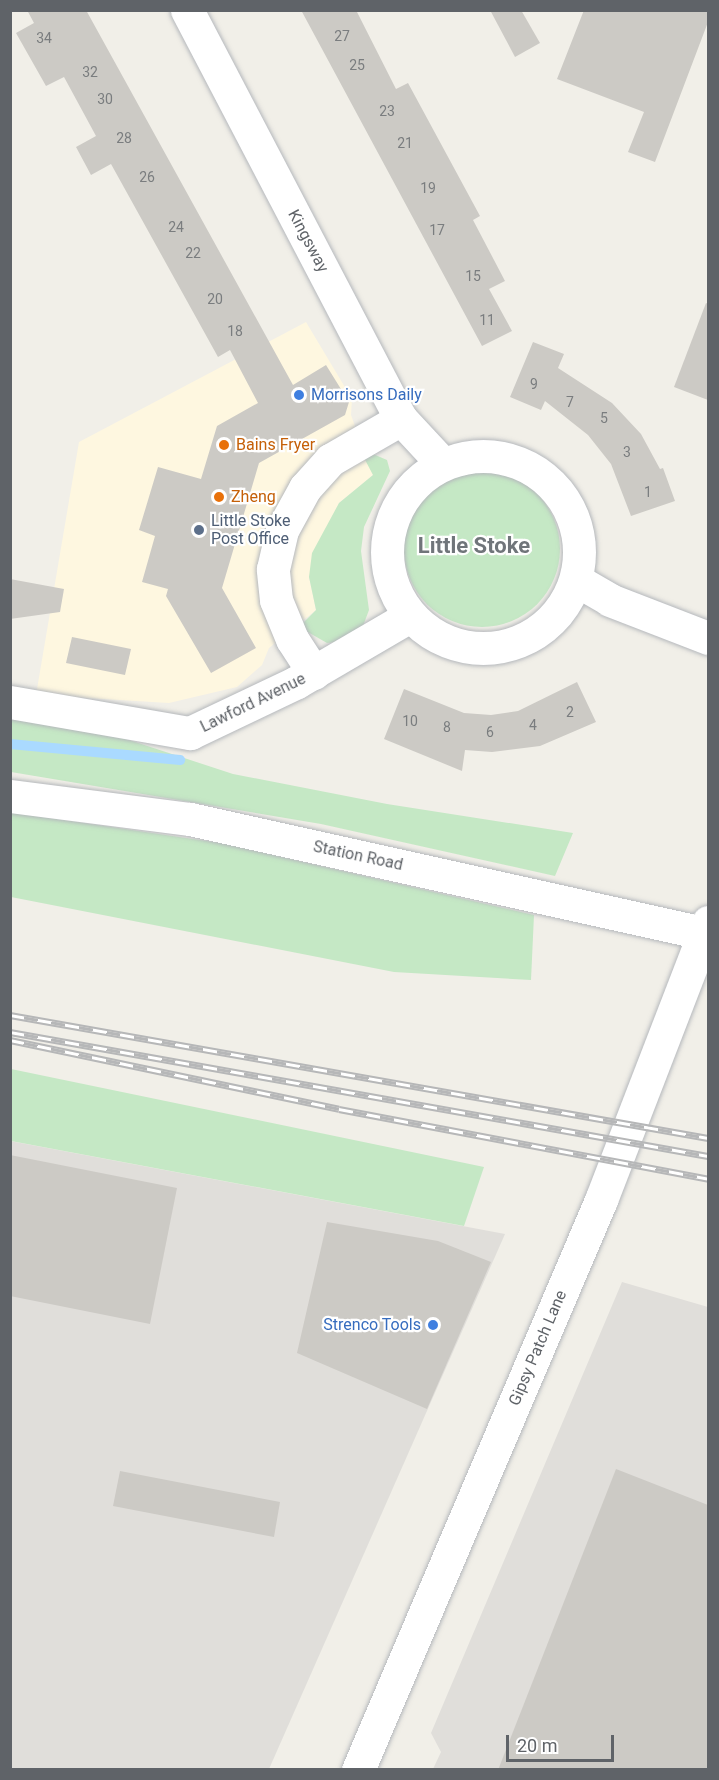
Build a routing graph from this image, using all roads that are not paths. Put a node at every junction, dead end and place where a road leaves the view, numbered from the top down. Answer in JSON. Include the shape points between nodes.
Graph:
{"nodes":[{"id":1,"x":187,"y":10,"type":"edge"},
{"id":2,"x":401,"y":419,"type":"junction"},
{"id":3,"x":442,"y":463,"type":"junction"},
{"id":4,"x":576,"y":580,"type":"junction"},
{"id":5,"x":410,"y":616,"type":"junction"},
{"id":6,"x":708,"y":638,"type":"edge"},
{"id":7,"x":314,"y":673,"type":"junction"},
{"id":8,"x":10,"y":702,"type":"edge"},
{"id":9,"x":10,"y":796,"type":"edge"},
{"id":10,"x":706,"y":928,"type":"edge"},
{"id":11,"x":358,"y":1770,"type":"edge"}],
"edges":[{"from":1,"to":2,"type":"street","name":"Kingsway"},
{"from":2,"to":3,"type":"street","name":"Kingsway"},
{"from":2,"to":7,"type":"street","via":[[330,460],[305,488],[282,530],[273,569],[276,600],[292,639]]},
{"from":3,"to":4,"type":"street","via":[[473,455],[504,457],[534,469],[558,490],[574,517],[580,549]]},
{"from":3,"to":5,"type":"street","via":[[417,480],[398,503],[388,532],[386,562],[394,591]]},
{"from":4,"to":5,"type":"street","via":[[562,607],[543,628],[517,642],[489,649],[459,646],[432,635]]},
{"from":4,"to":6,"type":"street","via":[[610,600]]},
{"from":5,"to":7,"type":"street","name":"Lawford Avenue"},
{"from":7,"to":8,"type":"street","name":"Lawford Avenue","via":[[190,733]]},
{"from":9,"to":10,"type":"street","name":"Station Road","via":[[190,819]]},
{"from":10,"to":11,"type":"street","name":"Gipsy Patch Lane","via":[[601,1200]]}]}
